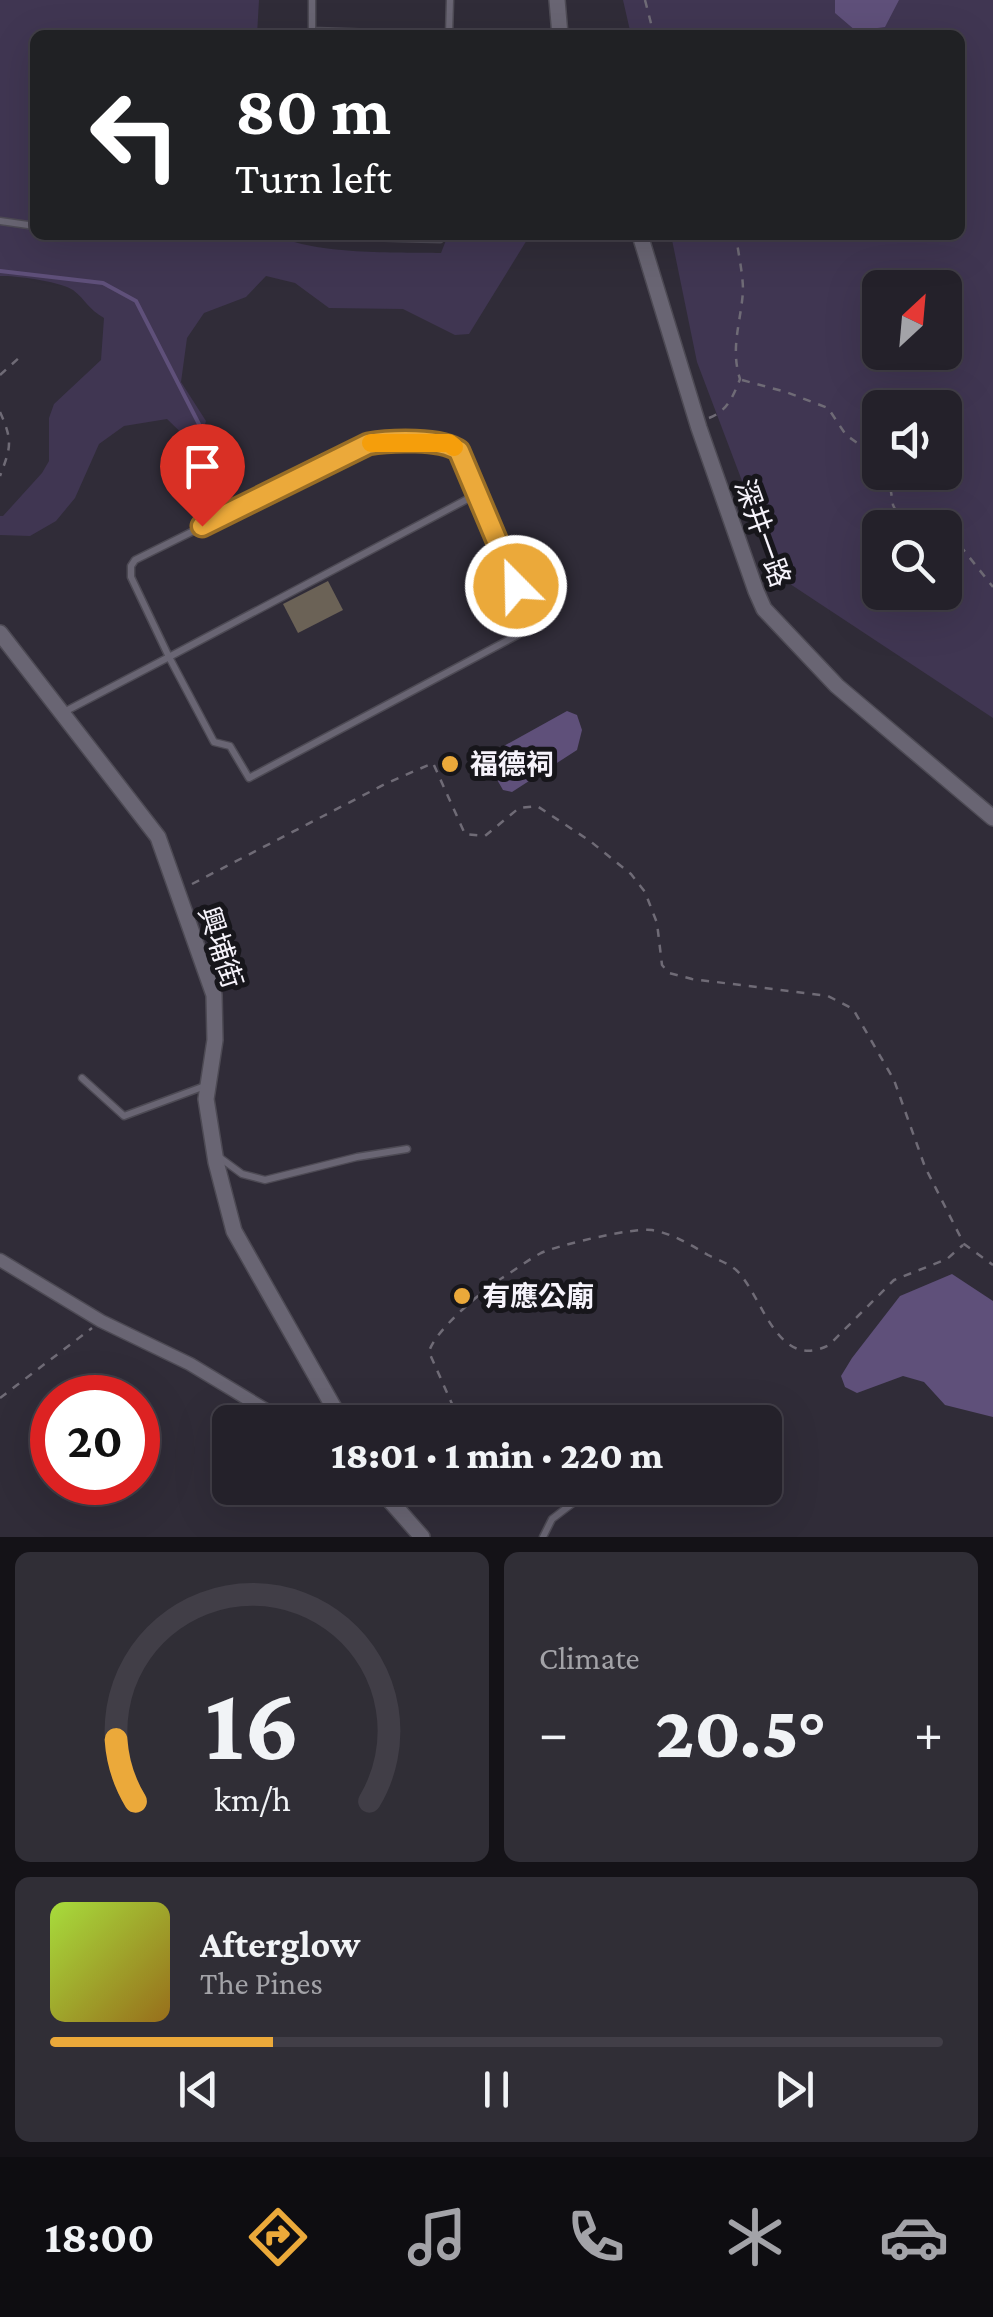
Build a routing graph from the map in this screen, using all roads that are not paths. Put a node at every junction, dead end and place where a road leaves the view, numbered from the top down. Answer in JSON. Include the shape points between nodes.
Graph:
{"nodes":[{"id":1,"x":312,"y":0,"type":"edge"},
{"id":2,"x":450,"y":0,"type":"edge"},
{"id":3,"x":557,"y":0,"type":"edge"},
{"id":4,"x":312,"y":30,"type":"edge"},
{"id":5,"x":449,"y":30,"type":"edge"},
{"id":6,"x":560,"y":30,"type":"edge"},
{"id":7,"x":0,"y":221,"type":"edge"},
{"id":8,"x":30,"y":225,"type":"edge"},
{"id":9,"x":642,"y":240,"type":"edge"},
{"id":10,"x":478,"y":494,"type":"junction"},
{"id":11,"x":0,"y":633,"type":"edge"},
{"id":12,"x":169,"y":657,"type":"junction"},
{"id":13,"x":63,"y":712,"type":"junction"},
{"id":14,"x":993,"y":818,"type":"edge"},
{"id":15,"x":82,"y":1078,"type":"dead end"},
{"id":16,"x":208,"y":1085,"type":"junction"},
{"id":17,"x":407,"y":1148,"type":"dead end"},
{"id":18,"x":214,"y":1153,"type":"junction"},
{"id":19,"x":0,"y":1260,"type":"edge"},
{"id":20,"x":258,"y":1405,"type":"edge"},
{"id":21,"x":332,"y":1405,"type":"edge"},
{"id":22,"x":393,"y":1505,"type":"edge"},
{"id":23,"x":570,"y":1505,"type":"edge"},
{"id":24,"x":422,"y":1537,"type":"edge"},
{"id":25,"x":543,"y":1537,"type":"edge"}],
"edges":[{"from":1,"to":4,"type":"lane"},
{"from":2,"to":5,"type":"lane"},
{"from":3,"to":6,"type":"street"},
{"from":7,"to":8,"type":"lane"},
{"from":9,"to":14,"type":"street","name":"深井一路","via":[[764,608],[838,686]]},
{"from":10,"to":12,"type":"lane"},
{"from":10,"to":12,"type":"lane","via":[[449,443],[368,444],[135,560],[131,576]]},
{"from":10,"to":12,"type":"lane","via":[[530,616],[527,630],[249,778],[230,746],[214,742]]},
{"from":11,"to":13,"type":"street","name":"興埔街"},
{"from":12,"to":13,"type":"lane"},
{"from":13,"to":16,"type":"street","name":"興埔街","via":[[158,837],[214,994]]},
{"from":15,"to":16,"type":"lane","via":[[124,1116]]},
{"from":16,"to":18,"type":"street","name":"興埔街"},
{"from":17,"to":18,"type":"lane","via":[[265,1180],[242,1174]]},
{"from":18,"to":21,"type":"street","name":"興埔街","via":[[234,1230]]},
{"from":19,"to":20,"type":"street"},
{"from":22,"to":24,"type":"street"},
{"from":23,"to":25,"type":"lane"}]}
